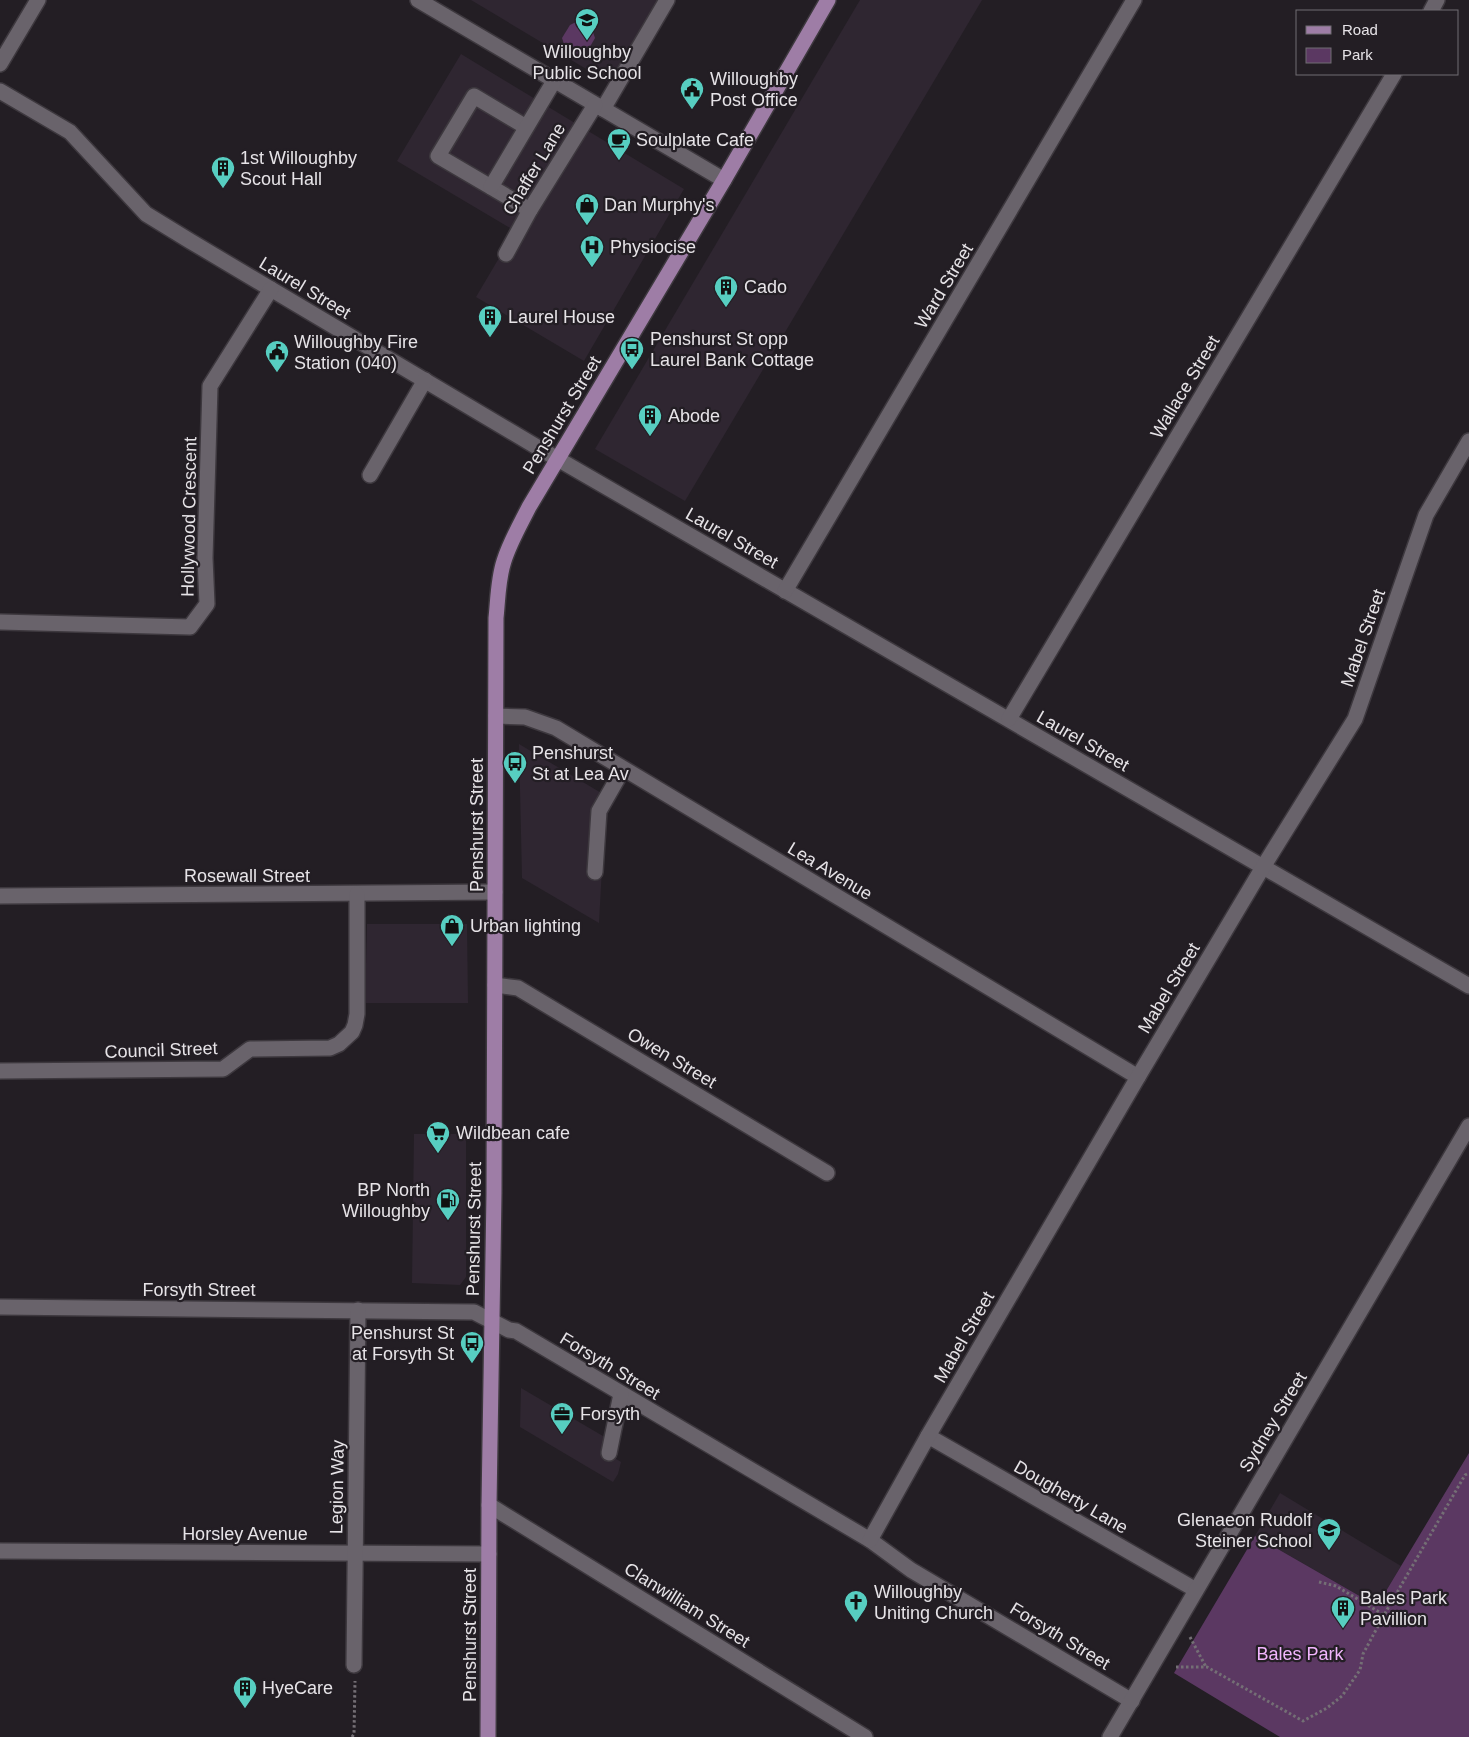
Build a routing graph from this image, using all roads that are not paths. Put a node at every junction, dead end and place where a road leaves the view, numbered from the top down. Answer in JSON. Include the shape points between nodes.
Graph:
{"nodes":[{"id":1,"x":38,"y":0,"type":"edge"},
{"id":2,"x":418,"y":0,"type":"edge"},
{"id":3,"x":667,"y":0,"type":"edge"},
{"id":4,"x":828,"y":0,"type":"edge"},
{"id":5,"x":1134,"y":0,"type":"edge"},
{"id":6,"x":0,"y":64,"type":"edge"},
{"id":7,"x":1393,"y":75,"type":"edge"},
{"id":8,"x":554,"y":81,"type":"junction"},
{"id":9,"x":0,"y":91,"type":"edge"},
{"id":10,"x":599,"y":107,"type":"junction"},
{"id":11,"x":526,"y":127,"type":"junction"},
{"id":12,"x":724,"y":180,"type":"junction"},
{"id":13,"x":491,"y":187,"type":"junction"},
{"id":14,"x":530,"y":210,"type":"junction"},
{"id":15,"x":506,"y":254,"type":"dead end"},
{"id":16,"x":271,"y":290,"type":"junction"},
{"id":17,"x":425,"y":380,"type":"junction"},
{"id":18,"x":1469,"y":441,"type":"edge"},
{"id":19,"x":558,"y":459,"type":"junction"},
{"id":20,"x":370,"y":475,"type":"dead end"},
{"id":21,"x":785,"y":591,"type":"junction"},
{"id":22,"x":0,"y":622,"type":"edge"},
{"id":23,"x":496,"y":716,"type":"junction"},
{"id":24,"x":1009,"y":720,"type":"junction"},
{"id":25,"x":624,"y":769,"type":"junction"},
{"id":26,"x":1263,"y":867,"type":"junction"},
{"id":27,"x":595,"y":872,"type":"dead end"},
{"id":28,"x":495,"y":892,"type":"junction"},
{"id":29,"x":357,"y":894,"type":"junction"},
{"id":30,"x":0,"y":896,"type":"edge"},
{"id":31,"x":495,"y":985,"type":"junction"},
{"id":32,"x":1469,"y":986,"type":"edge"},
{"id":33,"x":0,"y":1071,"type":"edge"},
{"id":34,"x":1138,"y":1077,"type":"junction"},
{"id":35,"x":1469,"y":1126,"type":"edge"},
{"id":36,"x":828,"y":1173,"type":"dead end"},
{"id":37,"x":0,"y":1307,"type":"edge"},
{"id":38,"x":358,"y":1310,"type":"junction"},
{"id":39,"x":491,"y":1321,"type":"junction"},
{"id":40,"x":621,"y":1394,"type":"junction"},
{"id":41,"x":928,"y":1436,"type":"junction"},
{"id":42,"x":609,"y":1453,"type":"dead end"},
{"id":43,"x":489,"y":1505,"type":"junction"},
{"id":44,"x":870,"y":1540,"type":"junction"},
{"id":45,"x":0,"y":1551,"type":"edge"},
{"id":46,"x":355,"y":1553,"type":"junction"},
{"id":47,"x":489,"y":1554,"type":"junction"},
{"id":48,"x":1196,"y":1590,"type":"junction"},
{"id":49,"x":354,"y":1665,"type":"road end"},
{"id":50,"x":1132,"y":1701,"type":"junction"},
{"id":51,"x":488,"y":1737,"type":"edge"},
{"id":52,"x":865,"y":1737,"type":"edge"},
{"id":53,"x":1110,"y":1737,"type":"edge"}],
"edges":[{"from":1,"to":6,"type":"street"},
{"from":2,"to":8,"type":"street"},
{"from":3,"to":10,"type":"street","name":"Chaffer Lane"},
{"from":4,"to":12,"type":"main road","name":"Penshurst Street"},
{"from":5,"to":21,"type":"street","name":"Ward Street"},
{"from":7,"to":24,"type":"street","name":"Wallace Street"},
{"from":8,"to":10,"type":"street"},
{"from":8,"to":11,"type":"street"},
{"from":9,"to":16,"type":"street","name":"Laurel Street","via":[[75,136],[146,214]]},
{"from":10,"to":12,"type":"street"},
{"from":10,"to":14,"type":"street","name":"Chaffer Lane"},
{"from":11,"to":13,"type":"street"},
{"from":11,"to":13,"type":"street","via":[[474,96],[438,156]]},
{"from":12,"to":19,"type":"main road","name":"Penshurst Street"},
{"from":13,"to":14,"type":"street"},
{"from":14,"to":15,"type":"street","name":"Chaffer Lane"},
{"from":16,"to":17,"type":"street","name":"Laurel Street"},
{"from":16,"to":22,"type":"street","name":"Hollywood Crescent","via":[[210,386],[205,558],[207,604],[190,627]]},
{"from":17,"to":19,"type":"street","name":"Laurel Street"},
{"from":17,"to":20,"type":"street"},
{"from":18,"to":26,"type":"street","name":"Mabel Street","via":[[1426,514],[1355,719]]},
{"from":19,"to":21,"type":"street","name":"Laurel Street"},
{"from":19,"to":23,"type":"main road","name":"Penshurst Street","via":[[515,534],[504,561],[496,618]]},
{"from":21,"to":24,"type":"street","name":"Laurel Street"},
{"from":23,"to":25,"type":"street","name":"Lea Avenue","via":[[525,717],[556,728]]},
{"from":23,"to":28,"type":"main road","name":"Penshurst Street"},
{"from":24,"to":26,"type":"street","name":"Laurel Street"},
{"from":25,"to":27,"type":"street","via":[[599,811]]},
{"from":25,"to":34,"type":"street","name":"Lea Avenue"},
{"from":26,"to":32,"type":"street","name":"Laurel Street"},
{"from":26,"to":34,"type":"street","name":"Mabel Street"},
{"from":28,"to":29,"type":"street","name":"Rosewall Street"},
{"from":28,"to":31,"type":"main road","name":"Penshurst Street"},
{"from":29,"to":30,"type":"street","name":"Rosewall Street"},
{"from":29,"to":33,"type":"street","name":"Council Street","via":[[357,1014],[355,1025],[346,1038],[330,1048],[250,1049],[223,1069]]},
{"from":31,"to":36,"type":"street","name":"Owen Street","via":[[518,988]]},
{"from":31,"to":39,"type":"main road","name":"Penshurst Street"},
{"from":34,"to":41,"type":"street","name":"Mabel Street"},
{"from":35,"to":48,"type":"street","name":"Sydney Street"},
{"from":37,"to":38,"type":"street","name":"Forsyth Street"},
{"from":38,"to":39,"type":"street","name":"Forsyth Street","via":[[474,1312]]},
{"from":38,"to":46,"type":"street","name":"Legion Way"},
{"from":39,"to":40,"type":"street","name":"Forsyth Street","via":[[516,1331]]},
{"from":39,"to":43,"type":"main road","name":"Penshurst Street"},
{"from":40,"to":42,"type":"street"},
{"from":40,"to":44,"type":"street","name":"Forsyth Street"},
{"from":41,"to":44,"type":"street","name":"Mabel Street"},
{"from":41,"to":48,"type":"street","name":"Dougherty Lane"},
{"from":43,"to":47,"type":"main road","name":"Penshurst Street"},
{"from":43,"to":52,"type":"street","name":"Clanwilliam Street"},
{"from":44,"to":50,"type":"street","name":"Forsyth Street","via":[[911,1570]]},
{"from":45,"to":46,"type":"street","name":"Horsley Avenue"},
{"from":46,"to":47,"type":"street","name":"Horsley Avenue"},
{"from":46,"to":49,"type":"street","name":"Legion Way"},
{"from":47,"to":51,"type":"main road","name":"Penshurst Street"},
{"from":48,"to":50,"type":"street","name":"Sydney Street"},
{"from":50,"to":53,"type":"street","name":"Sydney Street"}]}
